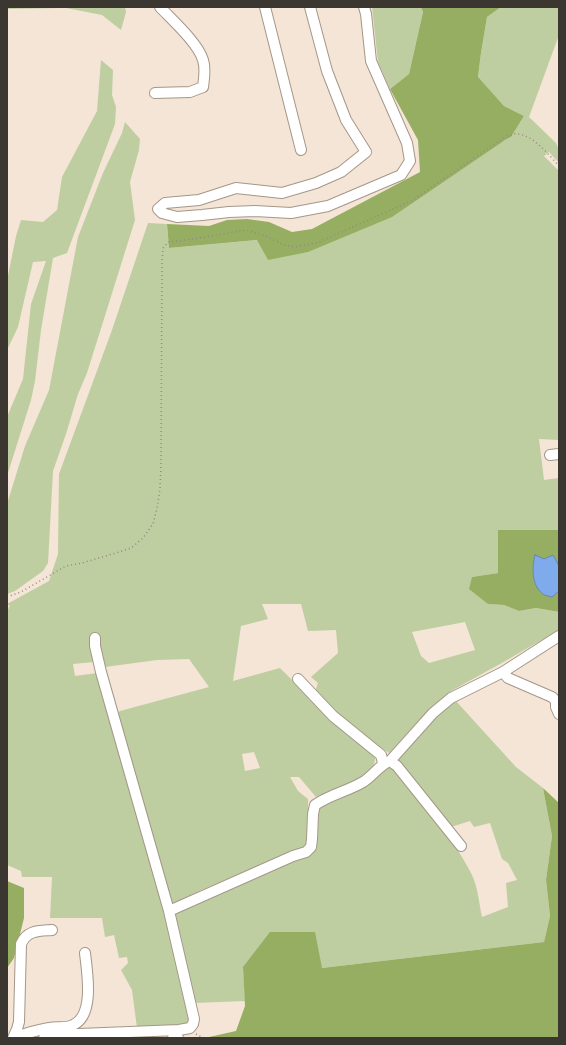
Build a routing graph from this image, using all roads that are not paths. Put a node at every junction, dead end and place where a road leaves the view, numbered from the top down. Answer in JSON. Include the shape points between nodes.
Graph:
{"nodes":[{"id":1,"x":160,"y":7,"type":"edge"},
{"id":2,"x":265,"y":7,"type":"edge"},
{"id":3,"x":310,"y":7,"type":"edge"},
{"id":4,"x":364,"y":7,"type":"edge"},
{"id":5,"x":155,"y":93,"type":"dead end"},
{"id":6,"x":301,"y":150,"type":"dead end"},
{"id":7,"x":559,"y":636,"type":"edge"},
{"id":8,"x":96,"y":638,"type":"dead end"},
{"id":9,"x":503,"y":672,"type":"junction"},
{"id":10,"x":298,"y":679,"type":"dead end"},
{"id":11,"x":559,"y":714,"type":"edge"},
{"id":12,"x":386,"y":762,"type":"junction"},
{"id":13,"x":461,"y":846,"type":"dead end"},
{"id":14,"x":170,"y":911,"type":"junction"},
{"id":15,"x":52,"y":930,"type":"dead end"},
{"id":16,"x":85,"y":953,"type":"dead end"},
{"id":17,"x":13,"y":1038,"type":"edge"},
{"id":18,"x":44,"y":1038,"type":"edge"},
{"id":19,"x":174,"y":1038,"type":"edge"},
{"id":20,"x":178,"y":1038,"type":"edge"}],
"edges":[{"from":1,"to":5,"type":"lane","via":[[194,44],[203,59],[205,72],[203,87],[190,92]]},
{"from":2,"to":6,"type":"lane"},
{"from":3,"to":4,"type":"lane","via":[[327,72],[346,120],[366,152],[341,172],[316,183],[282,193],[236,188],[199,200],[165,203],[158,209],[162,213],[176,217],[255,211],[292,213],[328,206],[402,175],[410,161],[407,143],[371,61]]},
{"from":7,"to":9,"type":"lane"},
{"from":8,"to":14,"type":"lane","via":[[95,646],[101,672]]},
{"from":9,"to":11,"type":"lane","via":[[508,678],[556,700]]},
{"from":9,"to":12,"type":"lane","via":[[451,698]]},
{"from":10,"to":12,"type":"lane","via":[[333,716],[381,755]]},
{"from":12,"to":13,"type":"lane","via":[[397,766]]},
{"from":12,"to":14,"type":"lane","via":[[363,782],[315,805],[311,847],[306,852]]},
{"from":14,"to":18,"type":"lane","via":[[194,1019],[190,1028],[54,1035]]},
{"from":15,"to":17,"type":"lane","via":[[29,934],[21,944],[18,1022]]},
{"from":16,"to":17,"type":"lane","via":[[89,983],[86,1011],[80,1020],[63,1028],[49,1028]]},
{"from":19,"to":20,"type":"lane"}]}
